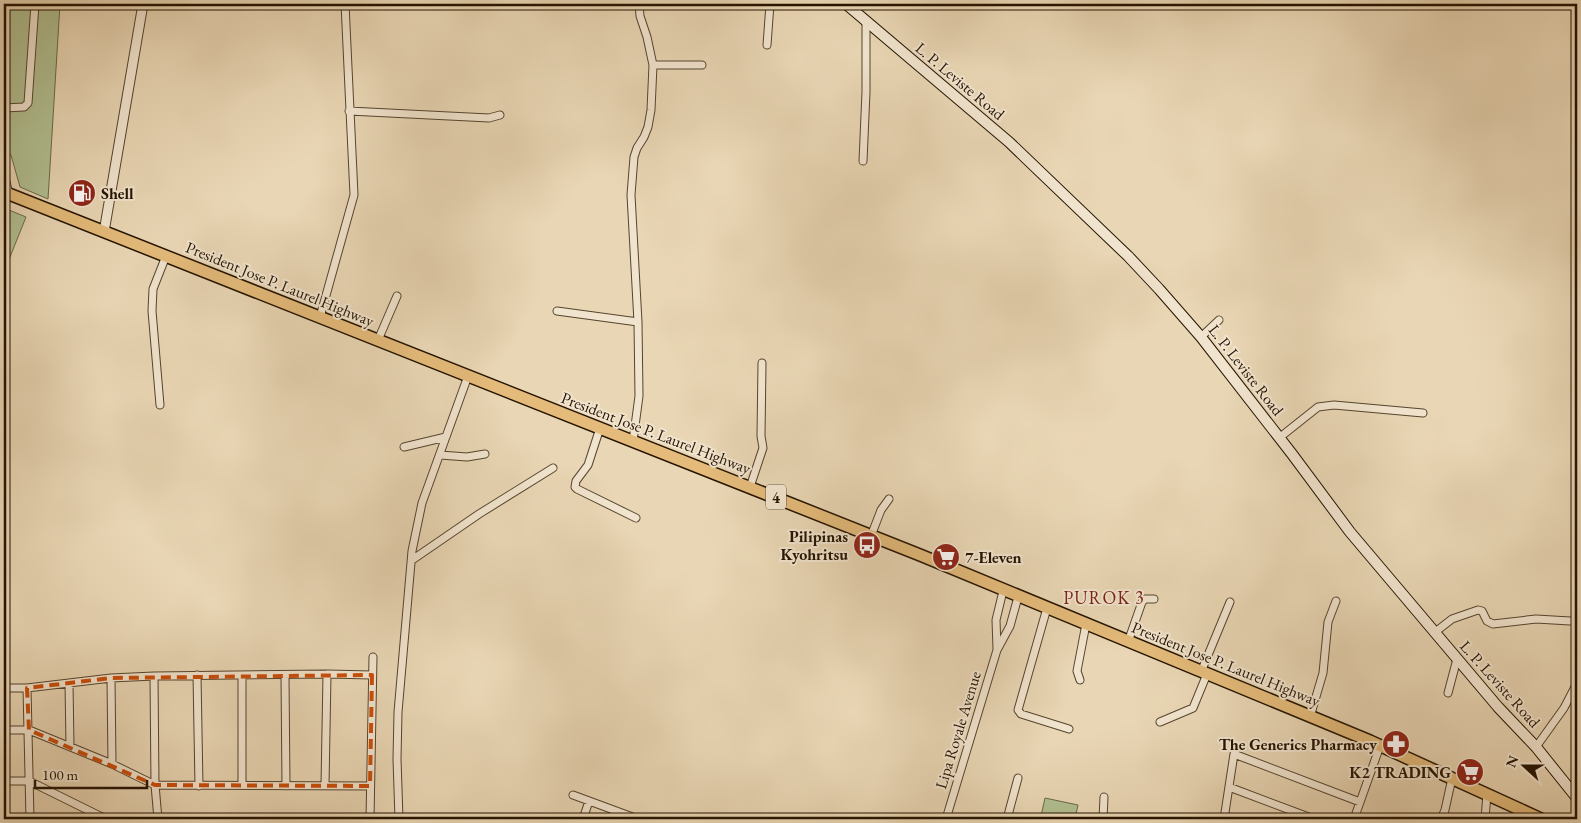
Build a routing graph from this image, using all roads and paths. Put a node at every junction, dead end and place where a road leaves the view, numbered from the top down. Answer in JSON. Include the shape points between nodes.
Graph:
{"nodes":[{"id":1,"x":35,"y":4,"type":"edge"},
{"id":2,"x":143,"y":4,"type":"edge"},
{"id":3,"x":345,"y":4,"type":"edge"},
{"id":4,"x":639,"y":4,"type":"edge"},
{"id":5,"x":770,"y":4,"type":"edge"},
{"id":6,"x":846,"y":4,"type":"edge"},
{"id":7,"x":866,"y":20,"type":"junction"},
{"id":8,"x":767,"y":45,"type":"dead end"},
{"id":9,"x":653,"y":65,"type":"junction"},
{"id":10,"x":702,"y":65,"type":"dead end"},
{"id":11,"x":4,"y":108,"type":"edge"},
{"id":12,"x":349,"y":112,"type":"junction"},
{"id":13,"x":500,"y":115,"type":"dead end"},
{"id":14,"x":862,"y":161,"type":"dead end"},
{"id":15,"x":4,"y":174,"type":"edge"},
{"id":16,"x":7,"y":194,"type":"edge"},
{"id":17,"x":104,"y":232,"type":"junction"},
{"id":18,"x":166,"y":256,"type":"junction"},
{"id":19,"x":397,"y":296,"type":"dead end"},
{"id":20,"x":557,"y":310,"type":"dead end"},
{"id":21,"x":320,"y":317,"type":"junction"},
{"id":22,"x":1219,"y":320,"type":"dead end"},
{"id":23,"x":638,"y":322,"type":"junction"},
{"id":24,"x":1201,"y":338,"type":"junction"},
{"id":25,"x":378,"y":340,"type":"junction"},
{"id":26,"x":762,"y":363,"type":"dead end"},
{"id":27,"x":468,"y":376,"type":"junction"},
{"id":28,"x":160,"y":405,"type":"dead end"},
{"id":29,"x":1423,"y":413,"type":"dead end"},
{"id":30,"x":600,"y":428,"type":"junction"},
{"id":31,"x":446,"y":437,"type":"junction"},
{"id":32,"x":1279,"y":438,"type":"junction"},
{"id":33,"x":633,"y":441,"type":"junction"},
{"id":34,"x":404,"y":447,"type":"dead end"},
{"id":35,"x":484,"y":454,"type":"dead end"},
{"id":36,"x":440,"y":455,"type":"junction"},
{"id":37,"x":553,"y":468,"type":"dead end"},
{"id":38,"x":750,"y":487,"type":"junction"},
{"id":39,"x":889,"y":499,"type":"dead end"},
{"id":40,"x":636,"y":518,"type":"dead end"},
{"id":41,"x":871,"y":536,"type":"junction"},
{"id":42,"x":412,"y":560,"type":"junction"},
{"id":43,"x":1003,"y":591,"type":"junction"},
{"id":44,"x":1018,"y":597,"type":"junction"},
{"id":45,"x":1154,"y":598,"type":"dead end"},
{"id":46,"x":1336,"y":601,"type":"dead end"},
{"id":47,"x":1230,"y":602,"type":"dead end"},
{"id":48,"x":1047,"y":608,"type":"junction"},
{"id":49,"x":1570,"y":621,"type":"dead end"},
{"id":50,"x":1086,"y":624,"type":"junction"},
{"id":51,"x":1434,"y":633,"type":"junction"},
{"id":52,"x":1128,"y":642,"type":"junction"},
{"id":53,"x":997,"y":650,"type":"junction"},
{"id":54,"x":373,"y":657,"type":"dead end"},
{"id":55,"x":1457,"y":659,"type":"junction"},
{"id":56,"x":1204,"y":673,"type":"junction"},
{"id":57,"x":327,"y":674,"type":"junction"},
{"id":58,"x":197,"y":675,"type":"junction"},
{"id":59,"x":285,"y":675,"type":"junction"},
{"id":60,"x":372,"y":675,"type":"junction"},
{"id":61,"x":154,"y":676,"type":"junction"},
{"id":62,"x":242,"y":676,"type":"junction"},
{"id":63,"x":110,"y":678,"type":"junction"},
{"id":64,"x":1080,"y":680,"type":"dead end"},
{"id":65,"x":69,"y":683,"type":"junction"},
{"id":66,"x":1577,"y":683,"type":"edge"},
{"id":67,"x":4,"y":688,"type":"edge"},
{"id":68,"x":27,"y":688,"type":"junction"},
{"id":69,"x":1448,"y":693,"type":"dead end"},
{"id":70,"x":1310,"y":717,"type":"junction"},
{"id":71,"x":1160,"y":722,"type":"dead end"},
{"id":72,"x":4,"y":730,"type":"edge"},
{"id":73,"x":29,"y":730,"type":"junction"},
{"id":74,"x":1069,"y":730,"type":"dead end"},
{"id":75,"x":70,"y":746,"type":"junction"},
{"id":76,"x":1380,"y":746,"type":"junction"},
{"id":77,"x":1536,"y":747,"type":"junction"},
{"id":78,"x":112,"y":764,"type":"junction"},
{"id":79,"x":1018,"y":778,"type":"dead end"},
{"id":80,"x":1452,"y":778,"type":"junction"},
{"id":81,"x":4,"y":780,"type":"edge"},
{"id":82,"x":29,"y":781,"type":"junction"},
{"id":83,"x":155,"y":785,"type":"junction"},
{"id":84,"x":199,"y":786,"type":"junction"},
{"id":85,"x":242,"y":786,"type":"junction"},
{"id":86,"x":286,"y":786,"type":"junction"},
{"id":87,"x":324,"y":786,"type":"junction"},
{"id":88,"x":370,"y":786,"type":"junction"},
{"id":89,"x":1229,"y":788,"type":"junction"},
{"id":90,"x":1487,"y":794,"type":"junction"},
{"id":91,"x":573,"y":795,"type":"dead end"},
{"id":92,"x":1104,"y":797,"type":"dead end"},
{"id":93,"x":1577,"y":798,"type":"edge"},
{"id":94,"x":589,"y":801,"type":"junction"},
{"id":95,"x":1360,"y":802,"type":"junction"},
{"id":96,"x":630,"y":818,"type":"edge"},
{"id":97,"x":30,"y":819,"type":"edge"},
{"id":98,"x":106,"y":819,"type":"edge"},
{"id":99,"x":158,"y":819,"type":"edge"},
{"id":100,"x":370,"y":819,"type":"edge"},
{"id":101,"x":399,"y":819,"type":"edge"},
{"id":102,"x":583,"y":819,"type":"edge"},
{"id":103,"x":638,"y":819,"type":"edge"},
{"id":104,"x":946,"y":819,"type":"edge"},
{"id":105,"x":1007,"y":819,"type":"edge"},
{"id":106,"x":1103,"y":819,"type":"edge"},
{"id":107,"x":1224,"y":819,"type":"edge"},
{"id":108,"x":1314,"y":819,"type":"edge"},
{"id":109,"x":1354,"y":819,"type":"edge"},
{"id":110,"x":1441,"y":819,"type":"edge"},
{"id":111,"x":1485,"y":819,"type":"edge"},
{"id":112,"x":1539,"y":819,"type":"edge"}],
"edges":[{"from":1,"to":11,"type":"street","via":[[28,103],[24,107]]},
{"from":2,"to":17,"type":"street"},
{"from":3,"to":12,"type":"street"},
{"from":4,"to":9,"type":"street"},
{"from":5,"to":8,"type":"street"},
{"from":6,"to":7,"type":"main road","name":"L. P. Leviste Road"},
{"from":7,"to":14,"type":"street"},
{"from":7,"to":24,"type":"main road","name":"L. P. Leviste Road","via":[[1009,142],[1128,256]]},
{"from":9,"to":10,"type":"street"},
{"from":9,"to":23,"type":"street","via":[[651,110],[648,127],[634,157],[631,195]]},
{"from":12,"to":13,"type":"street","via":[[489,118]]},
{"from":12,"to":21,"type":"street","via":[[354,195]]},
{"from":15,"to":16,"type":"street"},
{"from":16,"to":17,"type":"highway","name":"President Jose P. Laurel Highway","number":"4"},
{"from":17,"to":18,"type":"highway","name":"President Jose P. Laurel Highway","number":"4"},
{"from":18,"to":21,"type":"highway","name":"President Jose P. Laurel Highway","number":"4"},
{"from":18,"to":28,"type":"street","via":[[153,290],[152,311]]},
{"from":19,"to":25,"type":"street"},
{"from":20,"to":23,"type":"street"},
{"from":21,"to":25,"type":"highway","name":"President Jose P. Laurel Highway","number":"4"},
{"from":22,"to":24,"type":"street"},
{"from":23,"to":33,"type":"street","via":[[639,396]]},
{"from":24,"to":32,"type":"main road","name":"L. P. Leviste Road"},
{"from":25,"to":27,"type":"highway","name":"President Jose P. Laurel Highway","number":"4"},
{"from":26,"to":38,"type":"street","via":[[763,446]]},
{"from":27,"to":30,"type":"highway","name":"President Jose P. Laurel Highway","number":"4"},
{"from":27,"to":31,"type":"street"},
{"from":29,"to":32,"type":"street","via":[[1322,406]]},
{"from":30,"to":33,"type":"highway","name":"President Jose P. Laurel Highway","number":"4"},
{"from":30,"to":40,"type":"street","via":[[588,465],[575,487]]},
{"from":31,"to":34,"type":"street"},
{"from":31,"to":36,"type":"street"},
{"from":32,"to":51,"type":"main road","name":"L. P. Leviste Road","via":[[1350,532]]},
{"from":33,"to":38,"type":"highway","name":"President Jose P. Laurel Highway","number":"4"},
{"from":35,"to":36,"type":"street","via":[[467,457]]},
{"from":36,"to":42,"type":"street","via":[[422,503]]},
{"from":37,"to":42,"type":"street"},
{"from":38,"to":41,"type":"highway","name":"President Jose P. Laurel Highway","number":"4"},
{"from":39,"to":41,"type":"street","via":[[880,510]]},
{"from":41,"to":43,"type":"highway","name":"President Jose P. Laurel Highway","number":"4"},
{"from":42,"to":101,"type":"street","via":[[398,712]]},
{"from":43,"to":44,"type":"highway","name":"President Jose P. Laurel Highway","number":"4"},
{"from":43,"to":53,"type":"street","name":"Lipa Royale Avenue","via":[[996,620]]},
{"from":44,"to":48,"type":"highway","name":"President Jose P. Laurel Highway","number":"4"},
{"from":44,"to":53,"type":"street","name":"Lipa Royale Avenue","via":[[1010,626]]},
{"from":45,"to":52,"type":"street","via":[[1142,602]]},
{"from":46,"to":70,"type":"street","via":[[1328,622],[1323,673]]},
{"from":47,"to":56,"type":"street"},
{"from":48,"to":50,"type":"highway","name":"President Jose P. Laurel Highway","number":"4"},
{"from":48,"to":74,"type":"street","via":[[1018,710],[1021,714]]},
{"from":49,"to":51,"type":"street","via":[[1536,619],[1493,624],[1478,610],[1458,616]]},
{"from":50,"to":52,"type":"highway","name":"President Jose P. Laurel Highway","number":"4"},
{"from":50,"to":64,"type":"street","via":[[1076,671]]},
{"from":51,"to":55,"type":"main road","name":"L. P. Leviste Road"},
{"from":52,"to":56,"type":"highway","name":"President Jose P. Laurel Highway","number":"4"},
{"from":53,"to":104,"type":"street","name":"Lipa Royale Avenue"},
{"from":54,"to":60,"type":"street"},
{"from":55,"to":69,"type":"street"},
{"from":55,"to":77,"type":"main road","name":"L. P. Leviste Road"},
{"from":56,"to":70,"type":"highway","name":"President Jose P. Laurel Highway","number":"4"},
{"from":56,"to":71,"type":"street","via":[[1193,708]]},
{"from":57,"to":59,"type":"street"},
{"from":57,"to":60,"type":"street"},
{"from":57,"to":87,"type":"street"},
{"from":58,"to":61,"type":"street"},
{"from":58,"to":62,"type":"street"},
{"from":58,"to":84,"type":"street"},
{"from":59,"to":62,"type":"street"},
{"from":59,"to":86,"type":"street"},
{"from":60,"to":88,"type":"street"},
{"from":61,"to":63,"type":"street"},
{"from":61,"to":83,"type":"street"},
{"from":62,"to":85,"type":"street"},
{"from":63,"to":65,"type":"street"},
{"from":63,"to":78,"type":"street"},
{"from":65,"to":68,"type":"street"},
{"from":65,"to":75,"type":"street"},
{"from":66,"to":77,"type":"street","via":[[1564,708]]},
{"from":67,"to":68,"type":"street"},
{"from":68,"to":73,"type":"street"},
{"from":70,"to":76,"type":"highway","name":"President Jose P. Laurel Highway","number":"4"},
{"from":72,"to":73,"type":"street"},
{"from":73,"to":75,"type":"street"},
{"from":73,"to":82,"type":"street"},
{"from":75,"to":78,"type":"street"},
{"from":76,"to":80,"type":"highway","name":"President Jose P. Laurel Highway","number":"4"},
{"from":76,"to":95,"type":"street"},
{"from":77,"to":93,"type":"main road","name":"L. P. Leviste Road"},
{"from":78,"to":83,"type":"street"},
{"from":79,"to":105,"type":"street"},
{"from":80,"to":90,"type":"highway","name":"President Jose P. Laurel Highway","number":"4"},
{"from":80,"to":110,"type":"street"},
{"from":81,"to":82,"type":"street"},
{"from":82,"to":97,"type":"street"},
{"from":82,"to":98,"type":"street"},
{"from":83,"to":84,"type":"street"},
{"from":83,"to":99,"type":"street"},
{"from":84,"to":85,"type":"street"},
{"from":85,"to":86,"type":"street"},
{"from":86,"to":87,"type":"street"},
{"from":87,"to":88,"type":"street"},
{"from":88,"to":100,"type":"street"},
{"from":89,"to":95,"type":"street","via":[[1234,754]]},
{"from":89,"to":107,"type":"street"},
{"from":89,"to":108,"type":"street"},
{"from":90,"to":111,"type":"street"},
{"from":90,"to":112,"type":"highway","name":"President Jose P. Laurel Highway","number":"4"},
{"from":91,"to":94,"type":"street"},
{"from":92,"to":106,"type":"street"},
{"from":94,"to":96,"type":"street"},
{"from":94,"to":102,"type":"street"},
{"from":95,"to":109,"type":"street"},
{"from":96,"to":103,"type":"street"}]}
